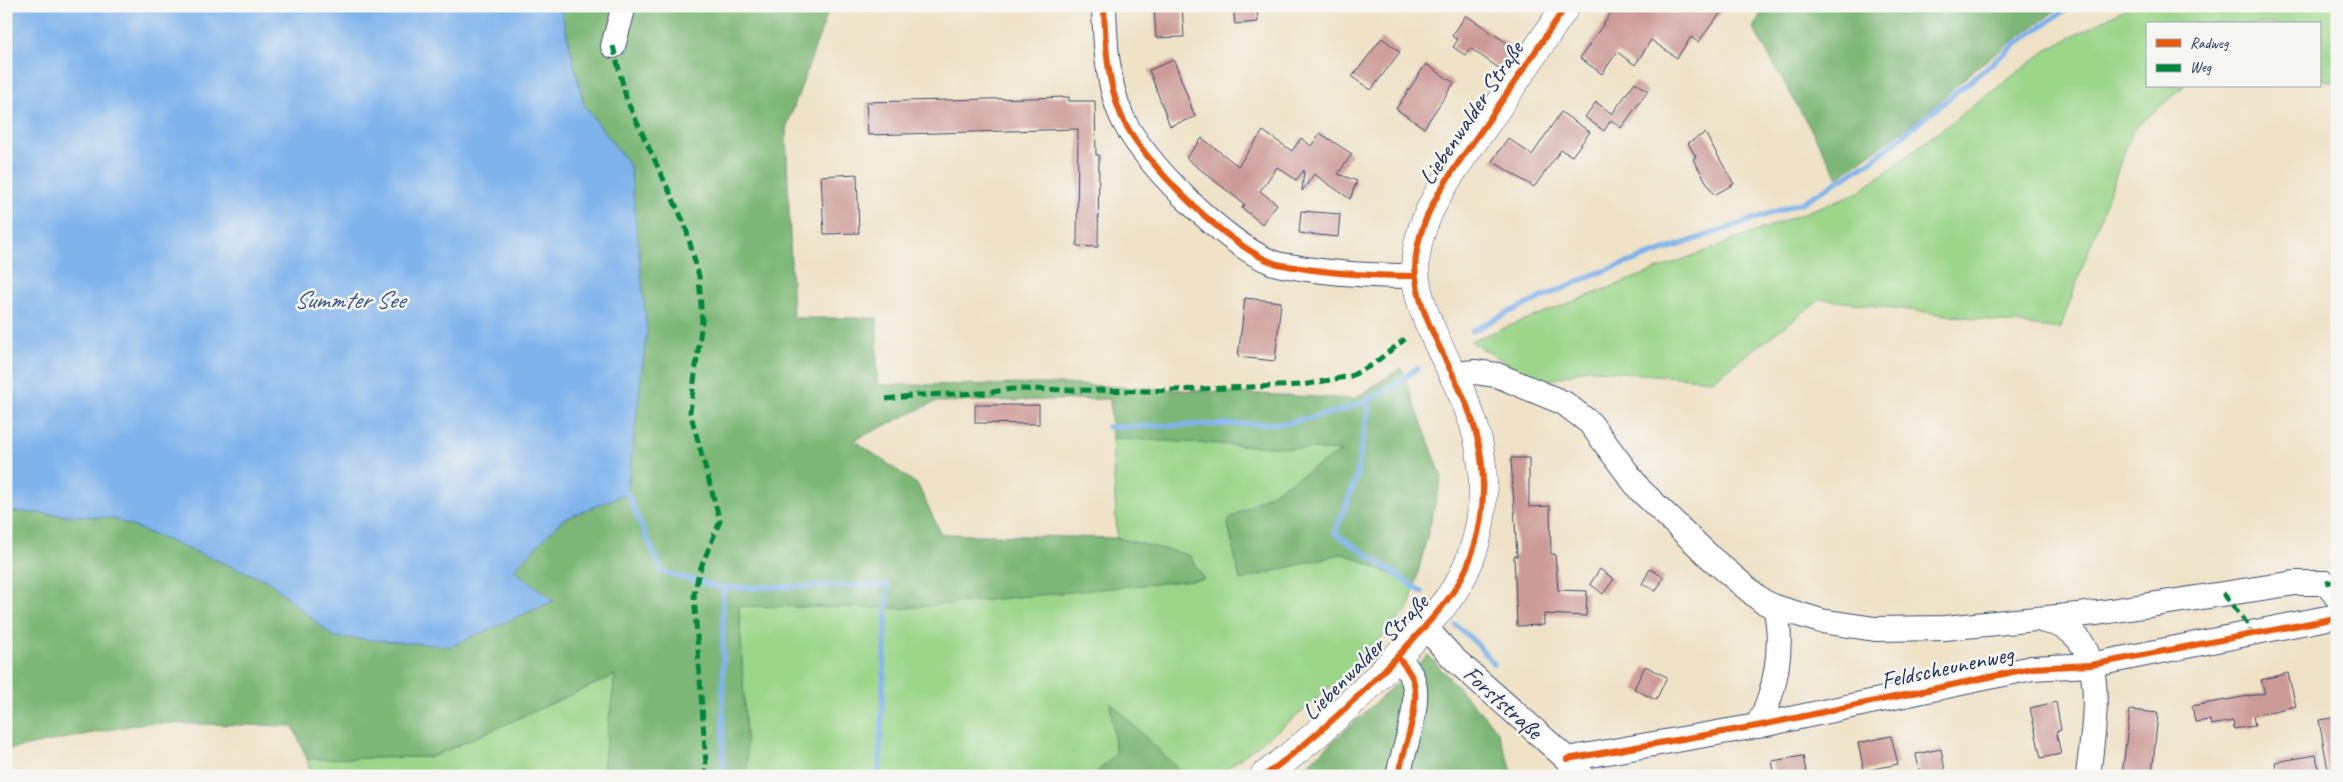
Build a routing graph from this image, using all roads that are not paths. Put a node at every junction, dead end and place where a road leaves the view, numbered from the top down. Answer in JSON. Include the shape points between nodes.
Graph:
{"nodes":[{"id":1,"x":624,"y":6,"type":"edge"},
{"id":2,"x":1104,"y":6,"type":"edge"},
{"id":3,"x":1566,"y":6,"type":"edge"},
{"id":4,"x":613,"y":46,"type":"dead end"},
{"id":5,"x":1414,"y":276,"type":"junction"},
{"id":6,"x":1455,"y":374,"type":"junction"},
{"id":7,"x":1775,"y":607,"type":"junction"},
{"id":8,"x":2336,"y":610,"type":"edge"},
{"id":9,"x":2037,"y":621,"type":"junction"},
{"id":10,"x":1424,"y":627,"type":"junction"},
{"id":11,"x":1398,"y":657,"type":"junction"},
{"id":12,"x":2091,"y":666,"type":"junction"},
{"id":13,"x":1757,"y":726,"type":"junction"},
{"id":14,"x":1574,"y":767,"type":"edge"},
{"id":15,"x":1264,"y":776,"type":"edge"},
{"id":16,"x":1398,"y":776,"type":"edge"},
{"id":17,"x":2088,"y":776,"type":"edge"}],
"edges":[{"from":1,"to":4,"type":"street"},
{"from":2,"to":5,"type":"street","via":[[1110,79],[1120,114],[1137,145],[1195,206],[1238,243],[1274,263],[1317,270]]},
{"from":3,"to":5,"type":"main road","name":"Liebenwalder Straße","via":[[1432,205],[1419,236]]},
{"from":5,"to":6,"type":"main road","name":"Liebenwalder Straße","via":[[1424,312]]},
{"from":6,"to":7,"type":"street","via":[[1497,375],[1564,404],[1590,423],[1640,490],[1711,558],[1762,601]]},
{"from":6,"to":10,"type":"main road","name":"Liebenwalder Straße","via":[[1472,417],[1481,454],[1483,497],[1474,547],[1463,575]]},
{"from":7,"to":9,"type":"street","via":[[1821,621],[1875,629]]},
{"from":7,"to":13,"type":"street","via":[[1780,625],[1779,658],[1765,713]]},
{"from":8,"to":9,"type":"street","via":[[2326,583],[2295,583]]},
{"from":8,"to":12,"type":"street","name":"Feldscheunenweg"},
{"from":9,"to":12,"type":"street","via":[[2064,626],[2077,636]]},
{"from":10,"to":11,"type":"main road","name":"Liebenwalder Straße"},
{"from":10,"to":14,"type":"street","name":"Forststraße","via":[[1453,658]]},
{"from":11,"to":15,"type":"main road","name":"Liebenwalder Straße","via":[[1348,705]]},
{"from":11,"to":16,"type":"street","via":[[1414,684],[1411,727]]},
{"from":12,"to":13,"type":"street","name":"Feldscheunenweg","via":[[2032,668]]},
{"from":12,"to":17,"type":"street","via":[[2096,702]]},
{"from":13,"to":14,"type":"street","name":"Feldscheunenweg"}]}
